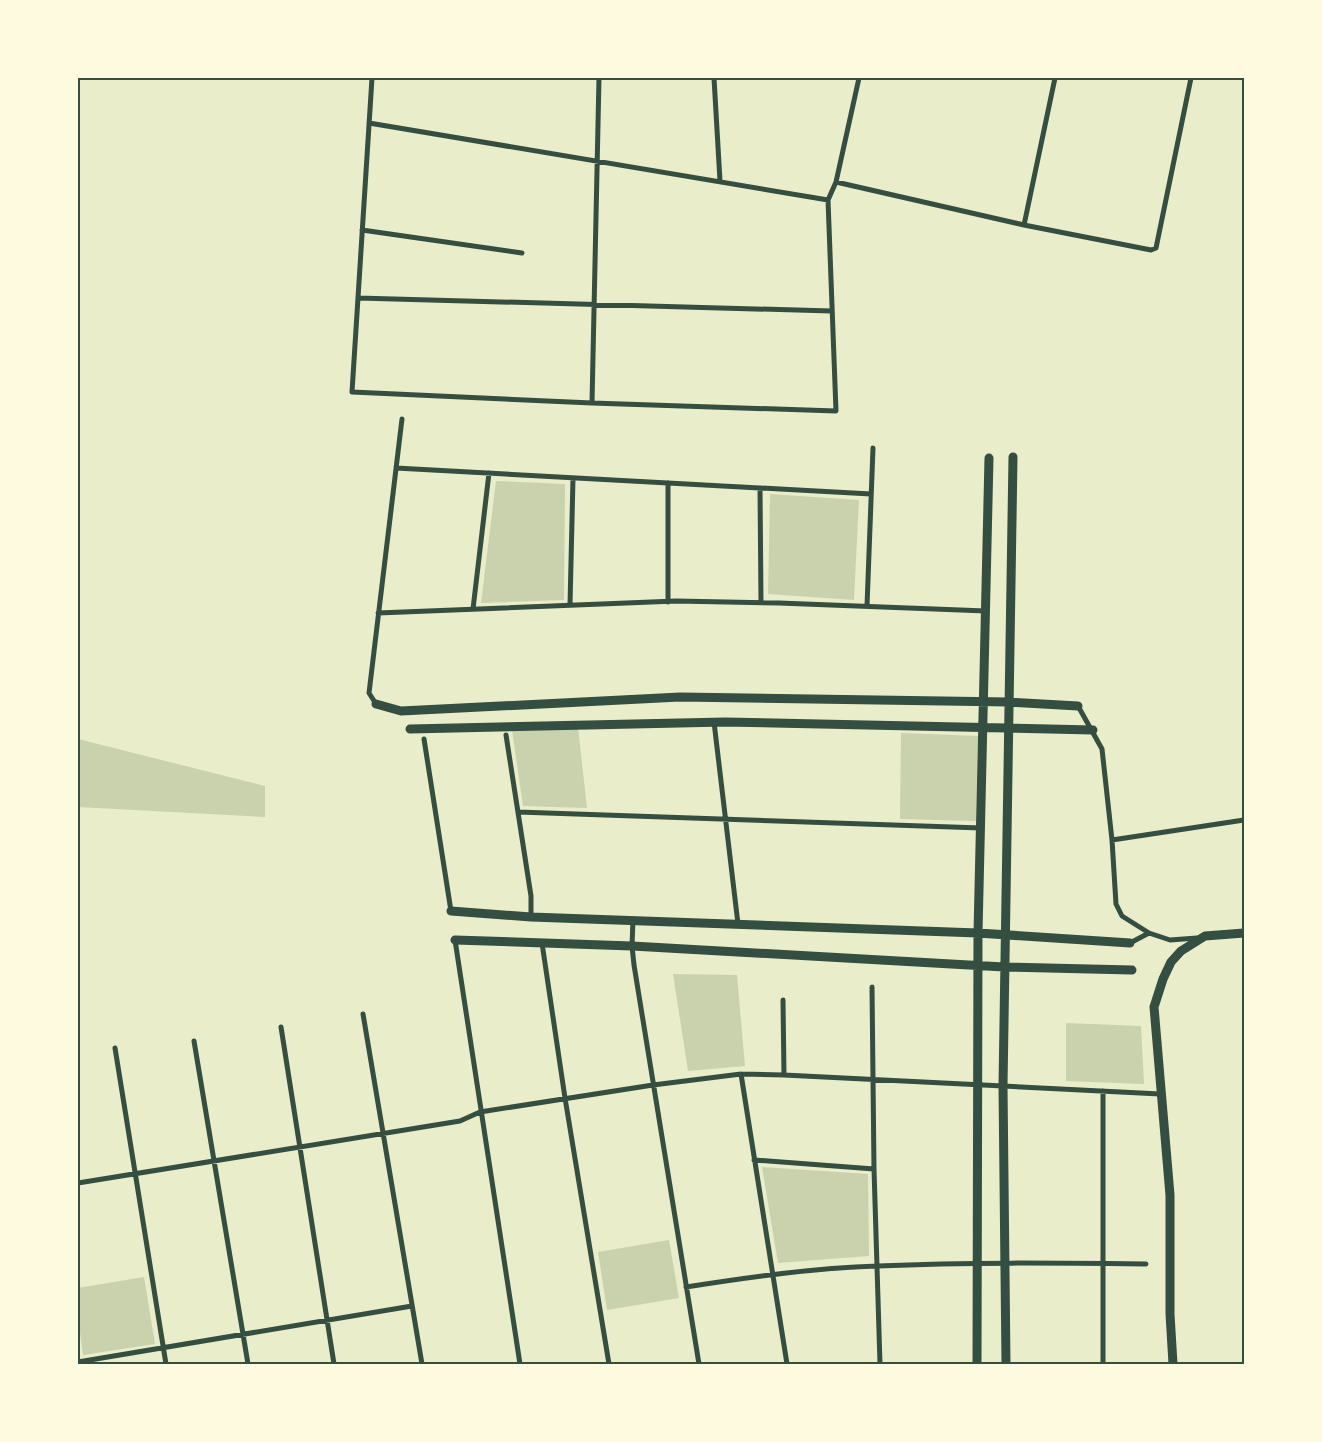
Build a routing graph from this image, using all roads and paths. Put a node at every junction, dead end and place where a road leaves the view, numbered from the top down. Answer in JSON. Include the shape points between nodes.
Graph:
{"nodes":[{"id":1,"x":372,"y":78,"type":"edge"},
{"id":2,"x":599,"y":78,"type":"edge"},
{"id":3,"x":714,"y":78,"type":"edge"},
{"id":4,"x":859,"y":78,"type":"edge"},
{"id":5,"x":1055,"y":78,"type":"edge"},
{"id":6,"x":1191,"y":78,"type":"edge"},
{"id":7,"x":369,"y":123,"type":"junction"},
{"id":8,"x":597,"y":161,"type":"junction"},
{"id":9,"x":720,"y":181,"type":"junction"},
{"id":10,"x":836,"y":182,"type":"junction"},
{"id":11,"x":828,"y":200,"type":"junction"},
{"id":12,"x":1024,"y":225,"type":"junction"},
{"id":13,"x":362,"y":230,"type":"junction"},
{"id":14,"x":522,"y":253,"type":"dead end"},
{"id":15,"x":358,"y":298,"type":"junction"},
{"id":16,"x":594,"y":305,"type":"junction"},
{"id":17,"x":832,"y":311,"type":"junction"},
{"id":18,"x":592,"y":403,"type":"junction"},
{"id":19,"x":402,"y":419,"type":"dead end"},
{"id":20,"x":873,"y":448,"type":"dead end"},
{"id":21,"x":1013,"y":457,"type":"dead end"},
{"id":22,"x":989,"y":458,"type":"dead end"},
{"id":23,"x":396,"y":468,"type":"junction"},
{"id":24,"x":489,"y":473,"type":"junction"},
{"id":25,"x":572,"y":478,"type":"junction"},
{"id":26,"x":668,"y":483,"type":"junction"},
{"id":27,"x":760,"y":488,"type":"junction"},
{"id":28,"x":871,"y":494,"type":"junction"},
{"id":29,"x":668,"y":602,"type":"junction"},
{"id":30,"x":762,"y":602,"type":"junction"},
{"id":31,"x":570,"y":605,"type":"junction"},
{"id":32,"x":867,"y":606,"type":"junction"},
{"id":33,"x":473,"y":609,"type":"junction"},
{"id":34,"x":986,"y":611,"type":"junction"},
{"id":35,"x":378,"y":612,"type":"junction"},
{"id":36,"x":984,"y":702,"type":"junction"},
{"id":37,"x":1009,"y":702,"type":"junction"},
{"id":38,"x":376,"y":704,"type":"joint"},
{"id":39,"x":1078,"y":706,"type":"joint"},
{"id":40,"x":714,"y":722,"type":"junction"},
{"id":41,"x":983,"y":728,"type":"junction"},
{"id":42,"x":1008,"y":728,"type":"junction"},
{"id":43,"x":410,"y":729,"type":"dead end"},
{"id":44,"x":1093,"y":730,"type":"junction"},
{"id":45,"x":506,"y":735,"type":"dead end"},
{"id":46,"x":424,"y":739,"type":"dead end"},
{"id":47,"x":518,"y":812,"type":"junction"},
{"id":48,"x":725,"y":820,"type":"junction"},
{"id":49,"x":1244,"y":820,"type":"edge"},
{"id":50,"x":981,"y":828,"type":"junction"},
{"id":51,"x":1112,"y":840,"type":"junction"},
{"id":52,"x":451,"y":911,"type":"joint"},
{"id":53,"x":531,"y":917,"type":"junction"},
{"id":54,"x":634,"y":920,"type":"junction"},
{"id":55,"x":738,"y":924,"type":"junction"},
{"id":56,"x":978,"y":933,"type":"junction"},
{"id":57,"x":1149,"y":933,"type":"junction"},
{"id":58,"x":1244,"y":933,"type":"edge"},
{"id":59,"x":1005,"y":935,"type":"junction"},
{"id":60,"x":1205,"y":936,"type":"junction"},
{"id":61,"x":455,"y":940,"type":"joint"},
{"id":62,"x":542,"y":943,"type":"junction"},
{"id":63,"x":1130,"y":943,"type":"joint"},
{"id":64,"x":632,"y":946,"type":"junction"},
{"id":65,"x":978,"y":965,"type":"junction"},
{"id":66,"x":1004,"y":967,"type":"junction"},
{"id":67,"x":1132,"y":970,"type":"dead end"},
{"id":68,"x":872,"y":987,"type":"dead end"},
{"id":69,"x":783,"y":1000,"type":"dead end"},
{"id":70,"x":363,"y":1014,"type":"dead end"},
{"id":71,"x":281,"y":1027,"type":"dead end"},
{"id":72,"x":194,"y":1041,"type":"dead end"},
{"id":73,"x":115,"y":1048,"type":"dead end"},
{"id":74,"x":741,"y":1074,"type":"junction"},
{"id":75,"x":784,"y":1075,"type":"junction"},
{"id":76,"x":873,"y":1079,"type":"junction"},
{"id":77,"x":653,"y":1084,"type":"junction"},
{"id":78,"x":977,"y":1085,"type":"junction"},
{"id":79,"x":1003,"y":1086,"type":"junction"},
{"id":80,"x":1103,"y":1091,"type":"junction"},
{"id":81,"x":1160,"y":1094,"type":"junction"},
{"id":82,"x":565,"y":1098,"type":"junction"},
{"id":83,"x":480,"y":1112,"type":"junction"},
{"id":84,"x":383,"y":1133,"type":"junction"},
{"id":85,"x":300,"y":1146,"type":"junction"},
{"id":86,"x":214,"y":1160,"type":"junction"},
{"id":87,"x":754,"y":1160,"type":"junction"},
{"id":88,"x":874,"y":1169,"type":"junction"},
{"id":89,"x":135,"y":1173,"type":"junction"},
{"id":90,"x":78,"y":1183,"type":"edge"},
{"id":91,"x":977,"y":1263,"type":"junction"},
{"id":92,"x":1005,"y":1263,"type":"junction"},
{"id":93,"x":1103,"y":1264,"type":"junction"},
{"id":94,"x":1146,"y":1264,"type":"dead end"},
{"id":95,"x":876,"y":1266,"type":"junction"},
{"id":96,"x":772,"y":1274,"type":"junction"},
{"id":97,"x":686,"y":1287,"type":"junction"},
{"id":98,"x":412,"y":1306,"type":"junction"},
{"id":99,"x":327,"y":1320,"type":"junction"},
{"id":100,"x":243,"y":1334,"type":"junction"},
{"id":101,"x":163,"y":1347,"type":"junction"},
{"id":102,"x":78,"y":1362,"type":"edge"},
{"id":103,"x":166,"y":1364,"type":"edge"},
{"id":104,"x":248,"y":1364,"type":"edge"},
{"id":105,"x":334,"y":1364,"type":"edge"},
{"id":106,"x":422,"y":1364,"type":"edge"},
{"id":107,"x":520,"y":1364,"type":"edge"},
{"id":108,"x":609,"y":1364,"type":"edge"},
{"id":109,"x":699,"y":1364,"type":"edge"},
{"id":110,"x":787,"y":1364,"type":"edge"},
{"id":111,"x":880,"y":1364,"type":"edge"},
{"id":112,"x":977,"y":1364,"type":"edge"},
{"id":113,"x":1006,"y":1364,"type":"edge"},
{"id":114,"x":1103,"y":1364,"type":"edge"},
{"id":115,"x":1173,"y":1364,"type":"edge"}],
"edges":[{"from":1,"to":7,"type":"street"},
{"from":2,"to":8,"type":"street"},
{"from":3,"to":9,"type":"street"},
{"from":4,"to":10,"type":"street"},
{"from":5,"to":12,"type":"street"},
{"from":6,"to":12,"type":"street","via":[[1156,248],[1151,250]]},
{"from":7,"to":8,"type":"street"},
{"from":7,"to":13,"type":"street"},
{"from":8,"to":9,"type":"street"},
{"from":8,"to":16,"type":"street"},
{"from":9,"to":11,"type":"street"},
{"from":10,"to":11,"type":"street"},
{"from":10,"to":12,"type":"street"},
{"from":11,"to":17,"type":"street"},
{"from":13,"to":14,"type":"street"},
{"from":13,"to":15,"type":"street"},
{"from":15,"to":16,"type":"street"},
{"from":15,"to":18,"type":"street","via":[[352,392]]},
{"from":16,"to":17,"type":"street"},
{"from":16,"to":18,"type":"street"},
{"from":17,"to":18,"type":"street","via":[[836,411]]},
{"from":19,"to":23,"type":"street"},
{"from":20,"to":28,"type":"street"},
{"from":21,"to":37,"type":"street"},
{"from":22,"to":34,"type":"street"},
{"from":23,"to":24,"type":"street"},
{"from":23,"to":35,"type":"street"},
{"from":24,"to":25,"type":"street"},
{"from":24,"to":33,"type":"street"},
{"from":25,"to":26,"type":"street"},
{"from":25,"to":31,"type":"street"},
{"from":26,"to":27,"type":"street"},
{"from":26,"to":29,"type":"street"},
{"from":27,"to":28,"type":"street"},
{"from":27,"to":30,"type":"street"},
{"from":28,"to":32,"type":"street"},
{"from":29,"to":30,"type":"street"},
{"from":29,"to":31,"type":"street"},
{"from":30,"to":32,"type":"street"},
{"from":31,"to":33,"type":"street"},
{"from":32,"to":34,"type":"street"},
{"from":33,"to":35,"type":"street"},
{"from":34,"to":36,"type":"street"},
{"from":35,"to":38,"type":"street","via":[[369,693]]},
{"from":36,"to":37,"type":"street"},
{"from":36,"to":38,"type":"street","via":[[680,697],[400,711]]},
{"from":36,"to":41,"type":"street"},
{"from":37,"to":39,"type":"street"},
{"from":37,"to":42,"type":"street"},
{"from":39,"to":44,"type":"street"},
{"from":40,"to":41,"type":"street"},
{"from":40,"to":43,"type":"street"},
{"from":40,"to":48,"type":"street"},
{"from":41,"to":42,"type":"street"},
{"from":41,"to":50,"type":"street"},
{"from":42,"to":44,"type":"street"},
{"from":42,"to":59,"type":"street"},
{"from":44,"to":51,"type":"street","via":[[1102,749]]},
{"from":45,"to":47,"type":"street"},
{"from":46,"to":52,"type":"street"},
{"from":47,"to":48,"type":"street"},
{"from":47,"to":53,"type":"street","via":[[532,896]]},
{"from":48,"to":50,"type":"street"},
{"from":48,"to":55,"type":"street"},
{"from":49,"to":51,"type":"street"},
{"from":50,"to":56,"type":"street"},
{"from":51,"to":57,"type":"street","via":[[1116,904],[1122,916]]},
{"from":52,"to":53,"type":"street"},
{"from":53,"to":54,"type":"street"},
{"from":54,"to":55,"type":"street"},
{"from":54,"to":64,"type":"street"},
{"from":55,"to":56,"type":"street"},
{"from":56,"to":59,"type":"street"},
{"from":56,"to":65,"type":"street"},
{"from":57,"to":60,"type":"street","via":[[1170,940]]},
{"from":57,"to":63,"type":"street"},
{"from":58,"to":60,"type":"street"},
{"from":59,"to":63,"type":"street"},
{"from":59,"to":66,"type":"street"},
{"from":60,"to":81,"type":"street","via":[[1181,951],[1172,962],[1154,1008]]},
{"from":61,"to":62,"type":"street"},
{"from":61,"to":83,"type":"street"},
{"from":62,"to":64,"type":"street"},
{"from":62,"to":82,"type":"street"},
{"from":64,"to":65,"type":"street"},
{"from":64,"to":77,"type":"street"},
{"from":65,"to":66,"type":"street"},
{"from":65,"to":78,"type":"street"},
{"from":66,"to":67,"type":"street"},
{"from":66,"to":79,"type":"street"},
{"from":68,"to":76,"type":"street"},
{"from":69,"to":75,"type":"street"},
{"from":70,"to":84,"type":"street"},
{"from":71,"to":85,"type":"street"},
{"from":72,"to":86,"type":"street"},
{"from":73,"to":89,"type":"street"},
{"from":74,"to":75,"type":"street"},
{"from":74,"to":77,"type":"street"},
{"from":74,"to":87,"type":"street"},
{"from":75,"to":76,"type":"street"},
{"from":76,"to":78,"type":"street"},
{"from":76,"to":88,"type":"street"},
{"from":77,"to":82,"type":"street"},
{"from":77,"to":97,"type":"street"},
{"from":78,"to":79,"type":"street"},
{"from":78,"to":91,"type":"street"},
{"from":79,"to":80,"type":"street"},
{"from":79,"to":92,"type":"street"},
{"from":80,"to":81,"type":"street"},
{"from":80,"to":93,"type":"street"},
{"from":81,"to":115,"type":"street","via":[[1170,1195]]},
{"from":82,"to":83,"type":"street"},
{"from":82,"to":108,"type":"street"},
{"from":83,"to":84,"type":"street","via":[[460,1120]]},
{"from":83,"to":107,"type":"street"},
{"from":84,"to":85,"type":"street"},
{"from":84,"to":98,"type":"street"},
{"from":85,"to":86,"type":"street"},
{"from":85,"to":99,"type":"street"},
{"from":86,"to":89,"type":"street"},
{"from":86,"to":100,"type":"street"},
{"from":87,"to":88,"type":"street"},
{"from":87,"to":96,"type":"street"},
{"from":88,"to":95,"type":"street"},
{"from":89,"to":90,"type":"street"},
{"from":89,"to":101,"type":"street"},
{"from":91,"to":92,"type":"street"},
{"from":91,"to":95,"type":"street"},
{"from":91,"to":112,"type":"street"},
{"from":92,"to":93,"type":"street"},
{"from":92,"to":113,"type":"street"},
{"from":93,"to":94,"type":"street"},
{"from":93,"to":114,"type":"street"},
{"from":95,"to":96,"type":"street"},
{"from":95,"to":111,"type":"street"},
{"from":96,"to":97,"type":"street"},
{"from":96,"to":110,"type":"street"},
{"from":97,"to":109,"type":"street"},
{"from":98,"to":99,"type":"street"},
{"from":98,"to":106,"type":"street"},
{"from":99,"to":100,"type":"street"},
{"from":99,"to":105,"type":"street"},
{"from":100,"to":101,"type":"street"},
{"from":100,"to":104,"type":"street"},
{"from":101,"to":102,"type":"street"},
{"from":101,"to":103,"type":"street"}]}
